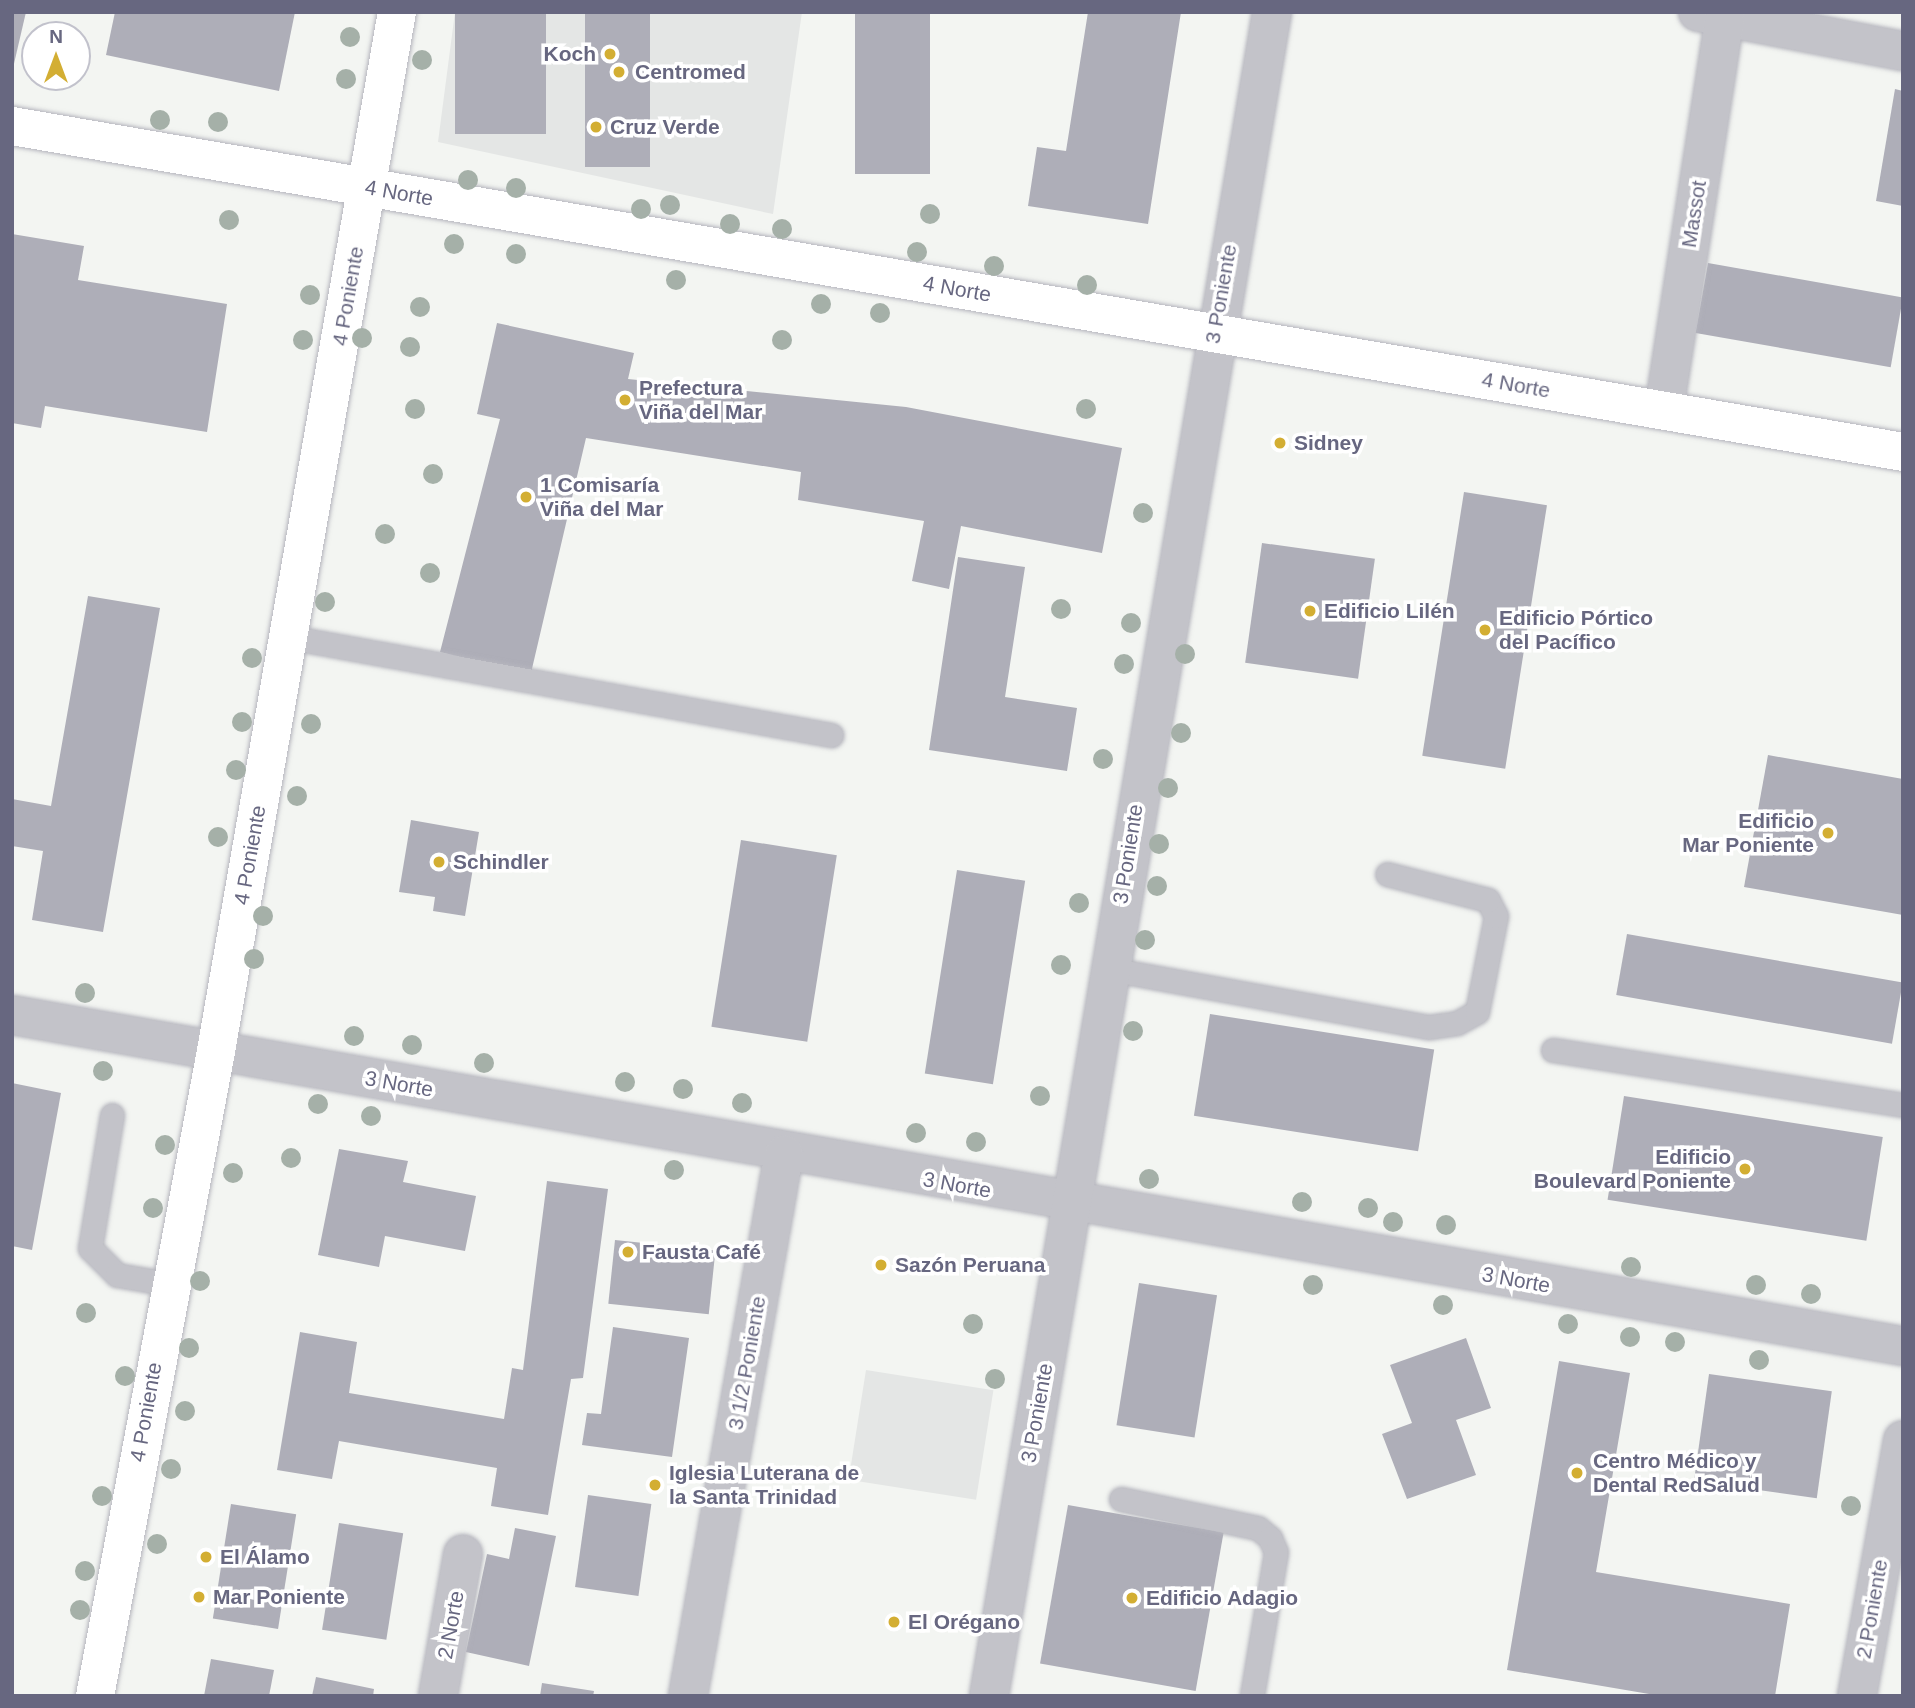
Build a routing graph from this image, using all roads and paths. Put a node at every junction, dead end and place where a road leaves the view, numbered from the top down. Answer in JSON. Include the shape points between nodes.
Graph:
{"nodes":[{"id":1,"x":397,"y":12,"type":"edge"},
{"id":2,"x":1272,"y":12,"type":"edge"},
{"id":3,"x":1711,"y":15,"type":"edge"},
{"id":4,"x":1903,"y":51,"type":"edge"},
{"id":5,"x":12,"y":126,"type":"edge"},
{"id":6,"x":366,"y":187,"type":"junction"},
{"id":7,"x":1214,"y":333,"type":"junction"},
{"id":8,"x":1664,"y":410,"type":"junction"},
{"id":9,"x":1903,"y":452,"type":"edge"},
{"id":10,"x":288,"y":637,"type":"junction"},
{"id":11,"x":831,"y":735,"type":"dead end"},
{"id":12,"x":1387,"y":874,"type":"dead end"},
{"id":13,"x":1109,"y":969,"type":"junction"},
{"id":14,"x":12,"y":1015,"type":"edge"},
{"id":15,"x":1553,"y":1050,"type":"dead end"},
{"id":16,"x":216,"y":1051,"type":"junction"},
{"id":17,"x":1903,"y":1105,"type":"edge"},
{"id":18,"x":112,"y":1115,"type":"dead end"},
{"id":19,"x":784,"y":1154,"type":"junction"},
{"id":20,"x":1072,"y":1205,"type":"junction"},
{"id":21,"x":169,"y":1284,"type":"junction"},
{"id":22,"x":1903,"y":1346,"type":"edge"},
{"id":23,"x":1903,"y":1440,"type":"edge"},
{"id":24,"x":1121,"y":1499,"type":"dead end"},
{"id":25,"x":463,"y":1554,"type":"dead end"},
{"id":26,"x":95,"y":1696,"type":"edge"},
{"id":27,"x":438,"y":1696,"type":"edge"},
{"id":28,"x":688,"y":1696,"type":"edge"},
{"id":29,"x":989,"y":1696,"type":"edge"},
{"id":30,"x":1252,"y":1696,"type":"edge"},
{"id":31,"x":1857,"y":1696,"type":"edge"}],
"edges":[{"from":1,"to":6,"type":"street","name":"4 Poniente"},
{"from":2,"to":7,"type":"street","name":"3 Poniente"},
{"from":3,"to":4,"type":"street","name":"Massot"},
{"from":3,"to":8,"type":"street","name":"Massot"},
{"from":5,"to":6,"type":"street","name":"4 Norte"},
{"from":6,"to":7,"type":"street","name":"4 Norte"},
{"from":6,"to":10,"type":"street","name":"4 Poniente"},
{"from":7,"to":8,"type":"street","name":"4 Norte"},
{"from":7,"to":13,"type":"street","name":"3 Poniente"},
{"from":8,"to":9,"type":"street","name":"4 Norte"},
{"from":10,"to":11,"type":"lane"},
{"from":10,"to":16,"type":"street","name":"4 Poniente"},
{"from":12,"to":13,"type":"lane","via":[[1488,900],[1496,916],[1477,1012],[1457,1023],[1429,1027]]},
{"from":13,"to":20,"type":"street","name":"3 Poniente"},
{"from":14,"to":16,"type":"street","name":"3 Norte"},
{"from":15,"to":17,"type":"lane"},
{"from":16,"to":19,"type":"street","name":"3 Norte"},
{"from":16,"to":21,"type":"street","name":"4 Poniente"},
{"from":18,"to":21,"type":"lane","via":[[90,1248],[117,1275]]},
{"from":19,"to":20,"type":"street","name":"3 Norte"},
{"from":19,"to":28,"type":"street","name":"3 1/2 Poniente"},
{"from":20,"to":22,"type":"street","name":"3 Norte"},
{"from":20,"to":29,"type":"street","name":"3 Poniente"},
{"from":21,"to":26,"type":"street","name":"4 Poniente"},
{"from":23,"to":31,"type":"street","name":"2 Poniente"},
{"from":24,"to":30,"type":"lane","via":[[1258,1528],[1270,1538],[1276,1552]]},
{"from":25,"to":27,"type":"street","name":"2 Norte"}]}
